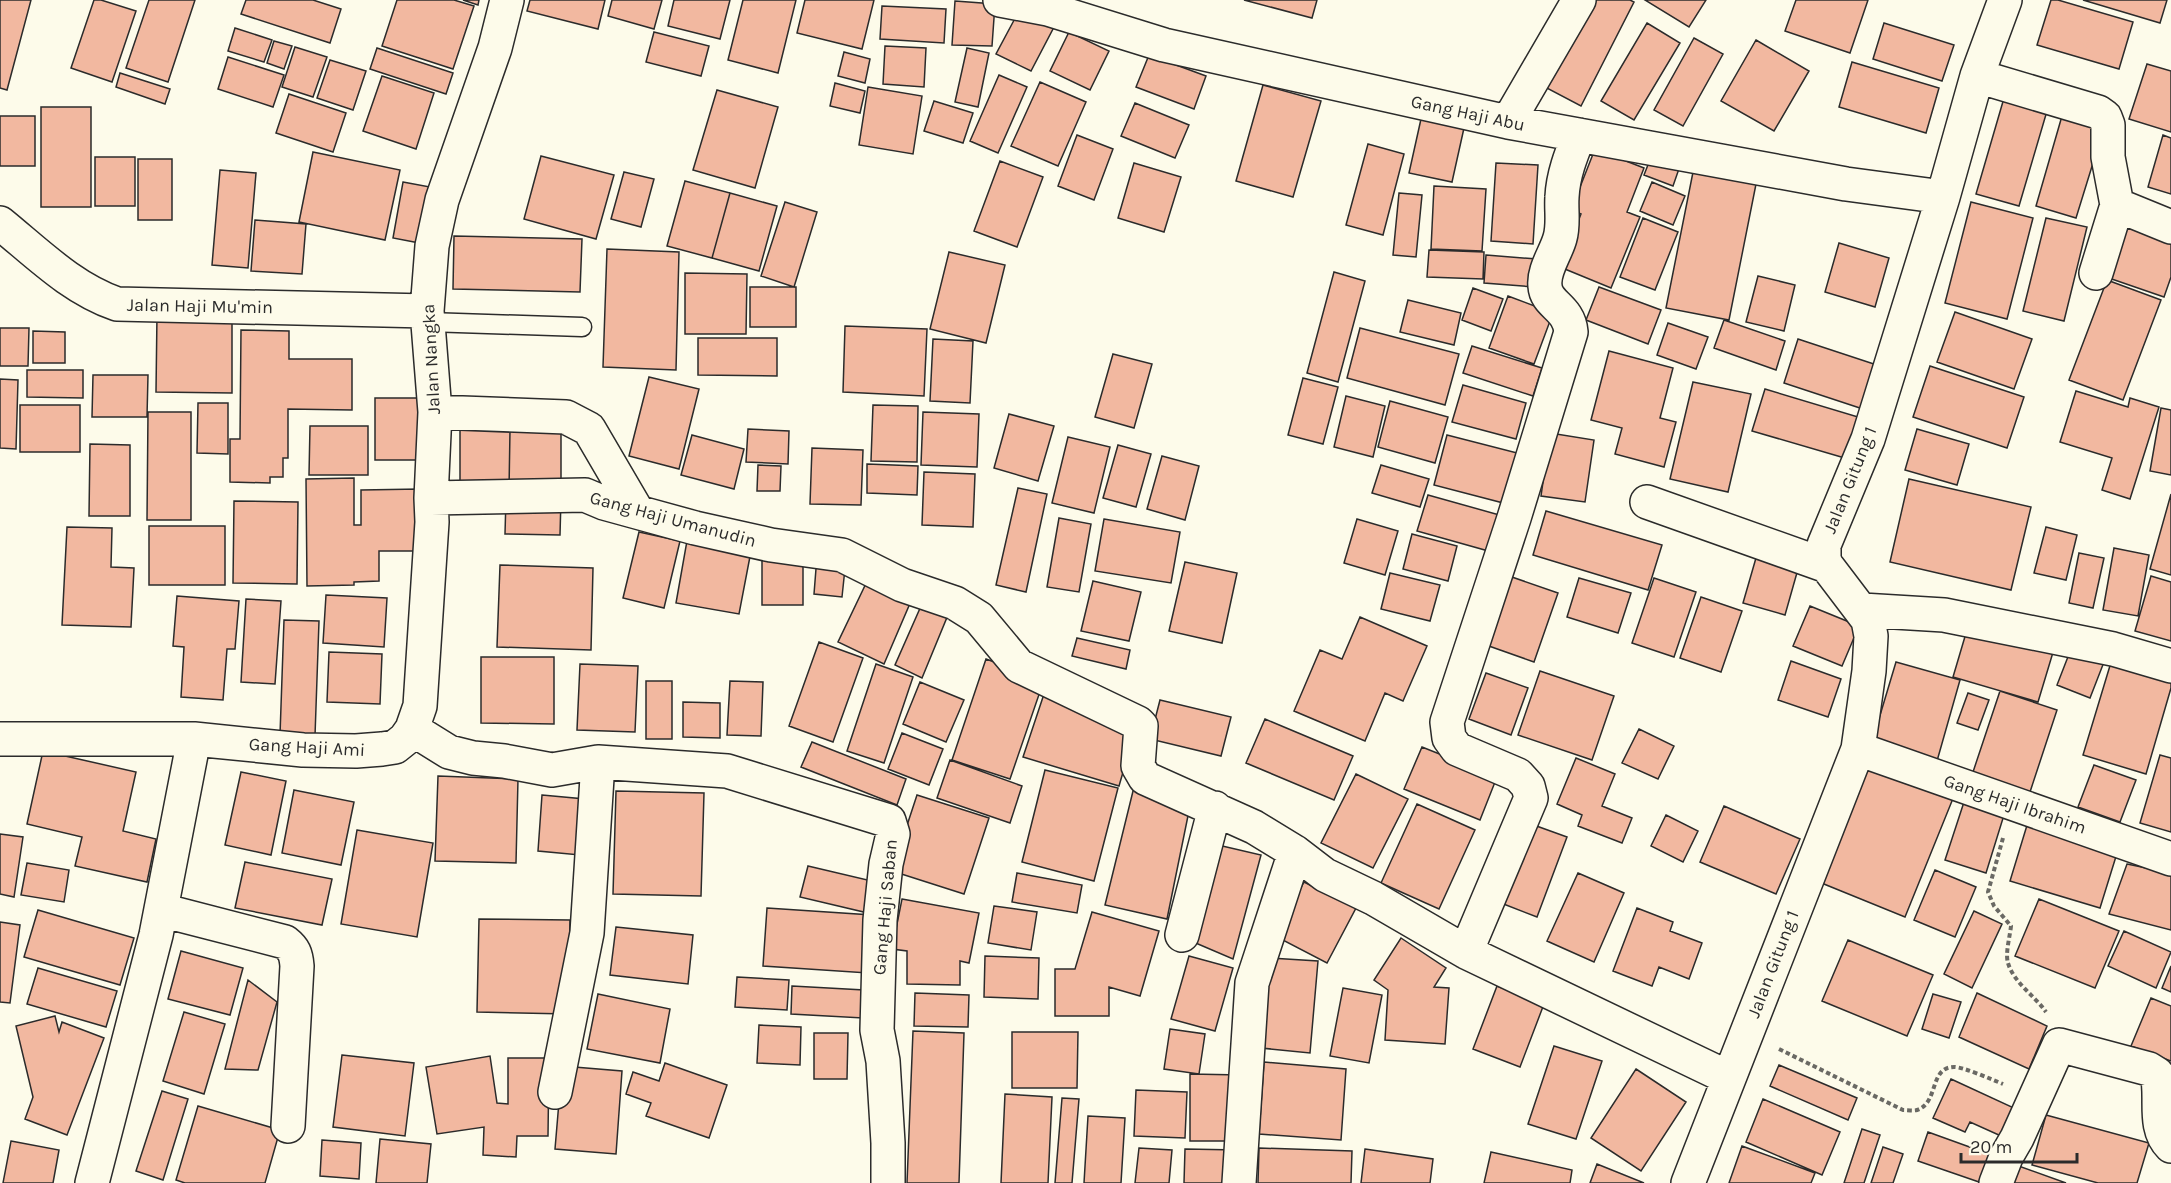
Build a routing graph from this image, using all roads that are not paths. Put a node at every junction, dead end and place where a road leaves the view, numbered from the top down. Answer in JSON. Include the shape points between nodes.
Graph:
{"nodes":[{"id":1,"x":507,"y":0,"type":"edge"},
{"id":2,"x":1000,"y":0,"type":"edge"},
{"id":3,"x":1579,"y":0,"type":"edge"},
{"id":4,"x":2005,"y":0,"type":"edge"},
{"id":5,"x":1977,"y":76,"type":"junction"},
{"id":6,"x":1508,"y":122,"type":"junction"},
{"id":7,"x":1579,"y":135,"type":"junction"},
{"id":8,"x":1943,"y":197,"type":"junction"},
{"id":9,"x":2117,"y":205,"type":"junction"},
{"id":10,"x":0,"y":223,"type":"edge"},
{"id":11,"x":2171,"y":227,"type":"edge"},
{"id":12,"x":2096,"y":273,"type":"dead end"},
{"id":13,"x":427,"y":316,"type":"junction"},
{"id":14,"x":582,"y":327,"type":"dead end"},
{"id":15,"x":435,"y":412,"type":"junction"},
{"id":16,"x":431,"y":498,"type":"junction"},
{"id":17,"x":1647,"y":502,"type":"dead end"},
{"id":18,"x":637,"y":511,"type":"junction"},
{"id":19,"x":1827,"y":566,"type":"junction"},
{"id":20,"x":1862,"y":610,"type":"junction"},
{"id":21,"x":2171,"y":666,"type":"edge"},
{"id":22,"x":412,"y":729,"type":"junction"},
{"id":23,"x":0,"y":739,"type":"edge"},
{"id":24,"x":194,"y":739,"type":"junction"},
{"id":25,"x":1858,"y":749,"type":"junction"},
{"id":26,"x":598,"y":762,"type":"junction"},
{"id":27,"x":1215,"y":808,"type":"junction"},
{"id":28,"x":1295,"y":852,"type":"junction"},
{"id":29,"x":2171,"y":859,"type":"edge"},
{"id":30,"x":161,"y":910,"type":"junction"},
{"id":31,"x":1182,"y":934,"type":"dead end"},
{"id":32,"x":1466,"y":952,"type":"junction"},
{"id":33,"x":1729,"y":1078,"type":"junction"},
{"id":34,"x":555,"y":1092,"type":"dead end"},
{"id":35,"x":288,"y":1126,"type":"dead end"},
{"id":36,"x":2171,"y":1146,"type":"edge"},
{"id":37,"x":92,"y":1183,"type":"edge"},
{"id":38,"x":888,"y":1183,"type":"edge"},
{"id":39,"x":1239,"y":1183,"type":"edge"},
{"id":40,"x":1688,"y":1183,"type":"edge"},
{"id":41,"x":1996,"y":1183,"type":"edge"}],
"edges":[{"from":1,"to":13,"type":"street","name":"Jalan Nangka","via":[[495,48],[442,200],[432,246]]},
{"from":2,"to":6,"type":"street","name":"Gang Haji Abu","via":[[1048,9],[1164,45]]},
{"from":3,"to":6,"type":"street"},
{"from":4,"to":5,"type":"street","name":"Jalan Gitung 1"},
{"from":5,"to":8,"type":"street","name":"Jalan Gitung 1"},
{"from":5,"to":9,"type":"street","via":[[2104,117]]},
{"from":6,"to":7,"type":"street","name":"Gang Haji Abu"},
{"from":7,"to":8,"type":"street","name":"Gang Haji Abu","via":[[1846,184]]},
{"from":7,"to":32,"type":"street","via":[[1565,172],[1560,238],[1544,285],[1547,295],[1568,318],[1571,332],[1447,722],[1451,744],[1518,775],[1528,786],[1531,798]]},
{"from":8,"to":19,"type":"street","name":"Jalan Gitung 1","via":[[1868,439],[1824,545]]},
{"from":9,"to":11,"type":"street"},
{"from":9,"to":12,"type":"street"},
{"from":10,"to":13,"type":"street","name":"Jalan Haji Mu'min","via":[[76,285],[117,304]]},
{"from":13,"to":14,"type":"lane"},
{"from":13,"to":15,"type":"street","name":"Jalan Nangka"},
{"from":15,"to":16,"type":"street","name":"Jalan Nangka"},
{"from":15,"to":18,"type":"street","via":[[566,417],[589,429]]},
{"from":16,"to":18,"type":"street","name":"Gang Haji Umanudin","via":[[585,495]]},
{"from":16,"to":22,"type":"street","name":"Jalan Nangka","via":[[420,706]]},
{"from":17,"to":19,"type":"street"},
{"from":18,"to":27,"type":"street","name":"Gang Haji Umanudin","via":[[771,545],[842,555],[902,585],[955,603],[979,618],[1019,666],[1138,723],[1138,766],[1145,778]]},
{"from":19,"to":20,"type":"street","name":"Jalan Gitung 1"},
{"from":20,"to":21,"type":"street","via":[[1944,615],[2113,649]]},
{"from":20,"to":25,"type":"street","name":"Jalan Gitung 1","via":[[1871,636]]},
{"from":22,"to":24,"type":"street","name":"Gang Haji Ami","via":[[394,747],[356,751]]},
{"from":22,"to":26,"type":"street","via":[[449,752],[473,758],[552,770]]},
{"from":23,"to":24,"type":"street","name":"Gang Haji Ami"},
{"from":24,"to":30,"type":"street"},
{"from":25,"to":29,"type":"street","name":"Gang Haji Ibrahim"},
{"from":25,"to":33,"type":"street","name":"Jalan Gitung 1"},
{"from":26,"to":34,"type":"street","via":[[587,933]]},
{"from":26,"to":38,"type":"street","name":"Gang Haji Saban","via":[[727,771],[889,821],[893,834],[880,921],[878,1030],[888,1131]]},
{"from":27,"to":28,"type":"street"},
{"from":27,"to":31,"type":"street"},
{"from":28,"to":32,"type":"street","via":[[1325,874]]},
{"from":28,"to":39,"type":"street","via":[[1252,983]]},
{"from":30,"to":35,"type":"street","via":[[292,947],[297,966]]},
{"from":30,"to":37,"type":"street"},
{"from":32,"to":33,"type":"street"},
{"from":33,"to":40,"type":"street","name":"Jalan Gitung 1"},
{"from":36,"to":41,"type":"street","via":[[2165,1140],[2160,1119],[2157,1074],[2059,1045]]}]}
